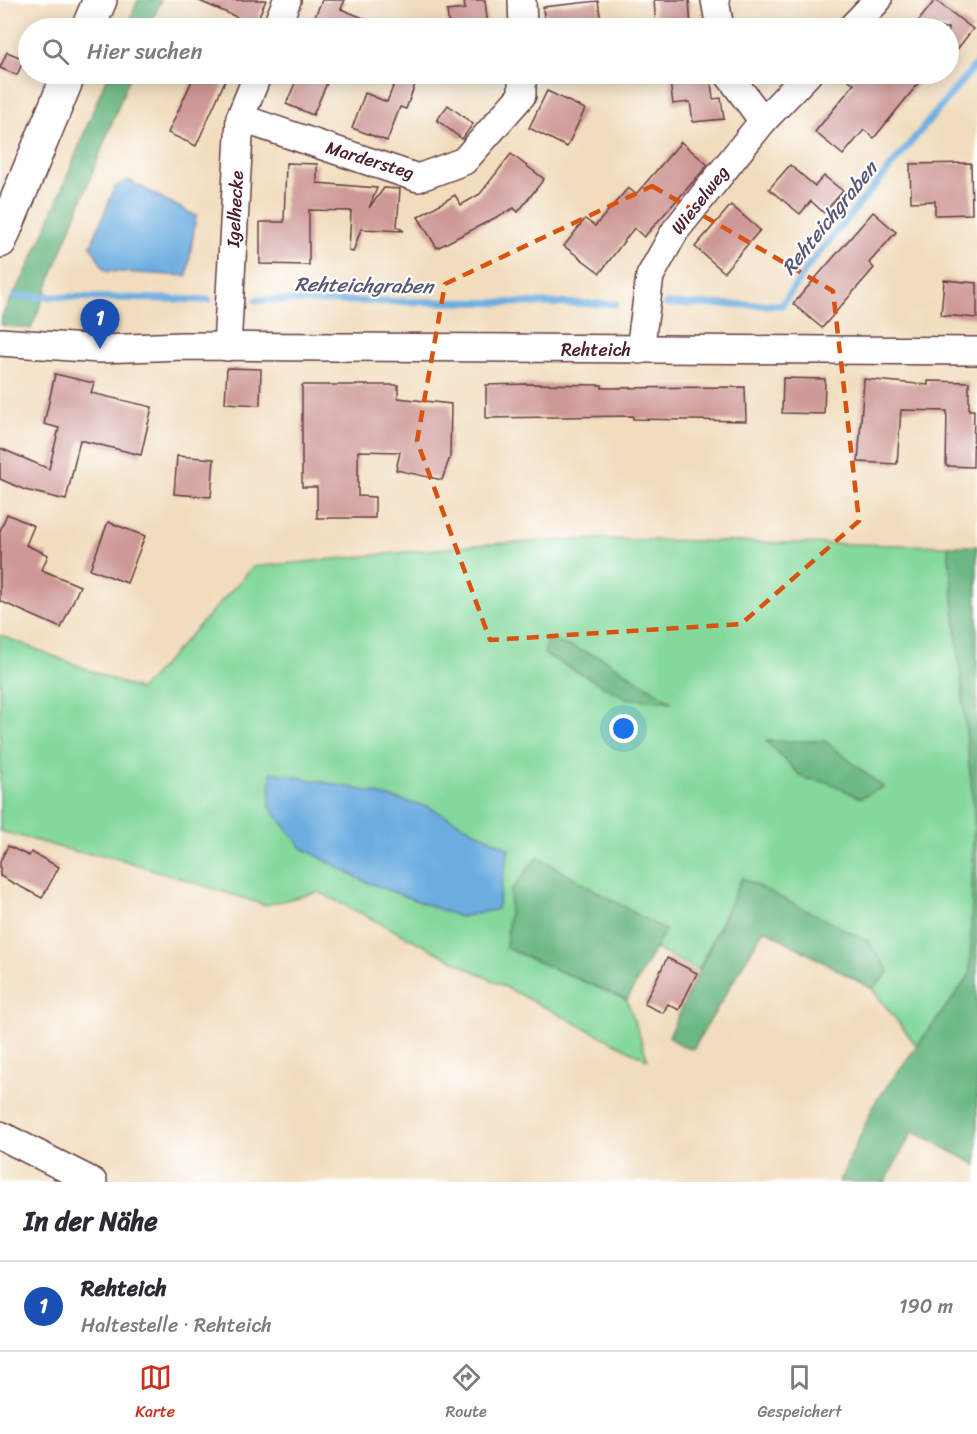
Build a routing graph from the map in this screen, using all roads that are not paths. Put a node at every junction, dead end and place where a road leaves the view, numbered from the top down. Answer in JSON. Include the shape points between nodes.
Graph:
{"nodes":[{"id":1,"x":100,"y":0,"type":"edge"},
{"id":2,"x":287,"y":0,"type":"edge"},
{"id":3,"x":522,"y":0,"type":"edge"},
{"id":4,"x":715,"y":0,"type":"edge"},
{"id":5,"x":878,"y":0,"type":"edge"},
{"id":6,"x":92,"y":18,"type":"edge"},
{"id":7,"x":280,"y":18,"type":"edge"},
{"id":8,"x":523,"y":18,"type":"edge"},
{"id":9,"x":718,"y":18,"type":"edge"},
{"id":10,"x":861,"y":18,"type":"edge"},
{"id":11,"x":65,"y":84,"type":"edge"},
{"id":12,"x":254,"y":84,"type":"edge"},
{"id":13,"x":522,"y":84,"type":"edge"},
{"id":14,"x":736,"y":84,"type":"edge"},
{"id":15,"x":798,"y":84,"type":"edge"},
{"id":16,"x":240,"y":118,"type":"junction"},
{"id":17,"x":763,"y":121,"type":"junction"},
{"id":18,"x":0,"y":241,"type":"edge"},
{"id":19,"x":0,"y":342,"type":"edge"},
{"id":20,"x":227,"y":347,"type":"junction"},
{"id":21,"x":640,"y":350,"type":"junction"},
{"id":22,"x":977,"y":351,"type":"edge"},
{"id":23,"x":0,"y":1135,"type":"edge"},
{"id":24,"x":93,"y":1182,"type":"edge"}],
"edges":[{"from":1,"to":6,"type":"main road"},
{"from":2,"to":7,"type":"street"},
{"from":3,"to":8,"type":"street"},
{"from":4,"to":9,"type":"street"},
{"from":5,"to":10,"type":"street"},
{"from":11,"to":18,"type":"main road"},
{"from":12,"to":16,"type":"street","name":"Igelhecke"},
{"from":13,"to":16,"type":"street","name":"Mardersteg","via":[[522,95],[464,161],[417,178]]},
{"from":14,"to":17,"type":"street"},
{"from":15,"to":17,"type":"street","name":"Wieselweg"},
{"from":16,"to":20,"type":"street","name":"Igelhecke"},
{"from":17,"to":21,"type":"street","name":"Wieselweg","via":[[675,231],[650,276]]},
{"from":19,"to":20,"type":"street","name":"Rehteich","via":[[100,349]]},
{"from":20,"to":21,"type":"street","name":"Rehteich"},
{"from":21,"to":22,"type":"street","name":"Rehteich"},
{"from":23,"to":24,"type":"street"}]}
